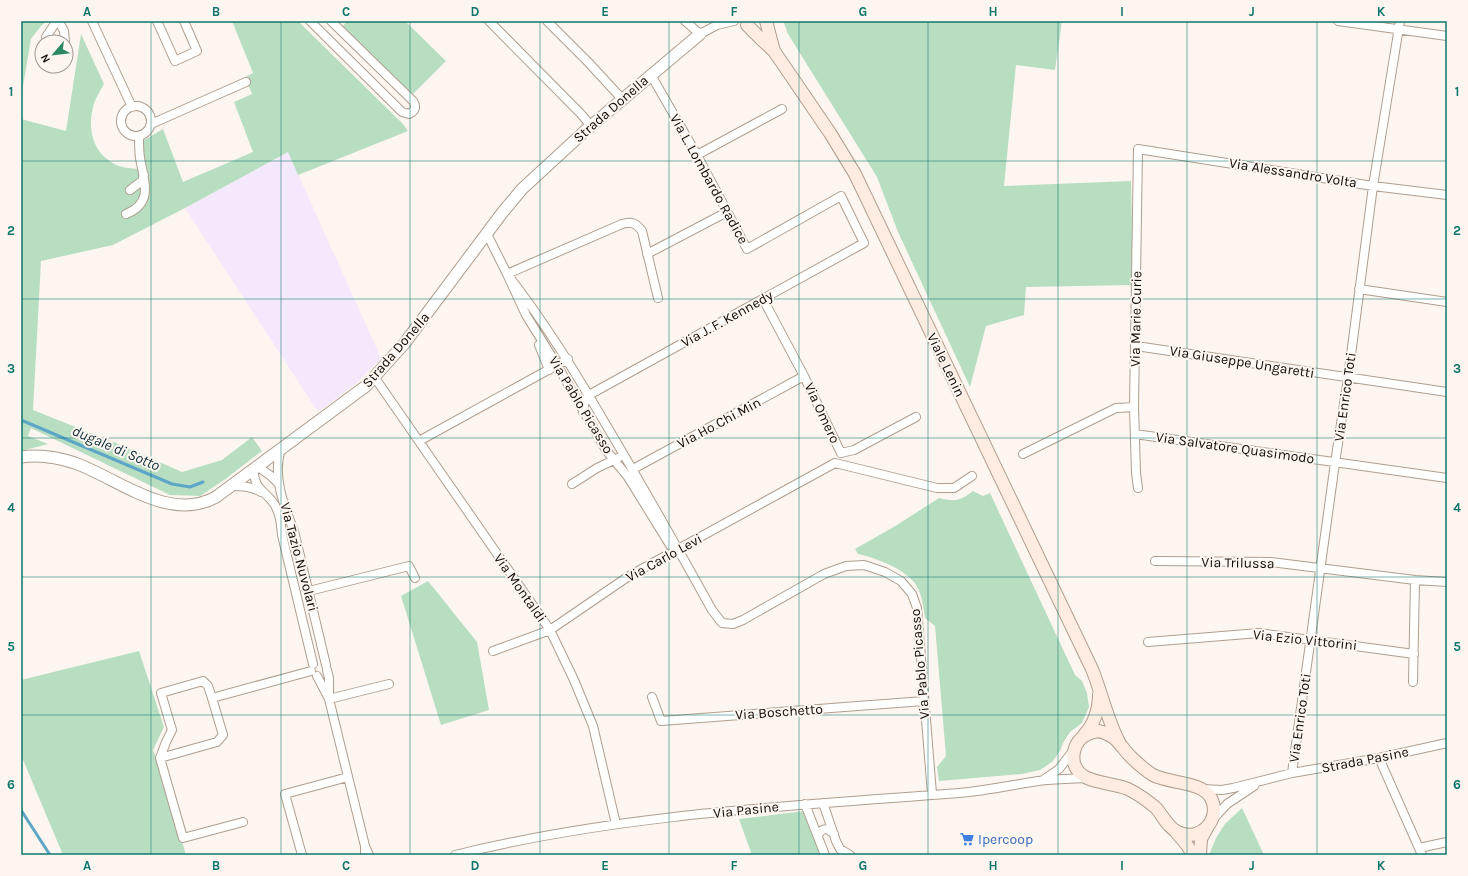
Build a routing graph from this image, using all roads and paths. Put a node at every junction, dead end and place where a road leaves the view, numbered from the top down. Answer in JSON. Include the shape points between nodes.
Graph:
{"nodes":[{"id":1,"x":59,"y":21,"type":"edge"},
{"id":2,"x":92,"y":21,"type":"edge"},
{"id":3,"x":157,"y":21,"type":"edge"},
{"id":4,"x":184,"y":21,"type":"edge"},
{"id":5,"x":310,"y":21,"type":"edge"},
{"id":6,"x":331,"y":21,"type":"edge"},
{"id":7,"x":489,"y":21,"type":"edge"},
{"id":8,"x":548,"y":21,"type":"edge"},
{"id":9,"x":685,"y":21,"type":"edge"},
{"id":10,"x":712,"y":21,"type":"edge"},
{"id":11,"x":734,"y":21,"type":"edge"},
{"id":12,"x":766,"y":21,"type":"edge"},
{"id":13,"x":1338,"y":21,"type":"edge"},
{"id":14,"x":748,"y":22,"type":"edge"},
{"id":15,"x":1399,"y":25,"type":"edge"},
{"id":16,"x":48,"y":34,"type":"edge"},
{"id":17,"x":64,"y":34,"type":"edge"},
{"id":18,"x":700,"y":34,"type":"junction"},
{"id":19,"x":1447,"y":36,"type":"edge"},
{"id":20,"x":774,"y":51,"type":"junction"},
{"id":21,"x":651,"y":75,"type":"junction"},
{"id":22,"x":246,"y":82,"type":"dead end"},
{"id":23,"x":623,"y":100,"type":"junction"},
{"id":24,"x":132,"y":107,"type":"junction"},
{"id":25,"x":782,"y":109,"type":"dead end"},
{"id":26,"x":151,"y":124,"type":"junction"},
{"id":27,"x":591,"y":126,"type":"junction"},
{"id":28,"x":139,"y":136,"type":"junction"},
{"id":29,"x":1138,"y":149,"type":"joint"},
{"id":30,"x":696,"y":155,"type":"junction"},
{"id":31,"x":144,"y":175,"type":"junction"},
{"id":32,"x":1373,"y":186,"type":"junction"},
{"id":33,"x":130,"y":190,"type":"dead end"},
{"id":34,"x":1447,"y":195,"type":"edge"},
{"id":35,"x":727,"y":212,"type":"junction"},
{"id":36,"x":126,"y":214,"type":"dead end"},
{"id":37,"x":487,"y":234,"type":"junction"},
{"id":38,"x":864,"y":243,"type":"joint"},
{"id":39,"x":647,"y":254,"type":"junction"},
{"id":40,"x":507,"y":274,"type":"junction"},
{"id":41,"x":1359,"y":289,"type":"junction"},
{"id":42,"x":658,"y":298,"type":"dead end"},
{"id":43,"x":763,"y":300,"type":"junction"},
{"id":44,"x":1447,"y":302,"type":"edge"},
{"id":45,"x":526,"y":315,"type":"junction"},
{"id":46,"x":1136,"y":346,"type":"junction"},
{"id":47,"x":568,"y":359,"type":"junction"},
{"id":48,"x":557,"y":366,"type":"junction"},
{"id":49,"x":549,"y":370,"type":"junction"},
{"id":50,"x":804,"y":376,"type":"junction"},
{"id":51,"x":375,"y":378,"type":"junction"},
{"id":52,"x":1348,"y":378,"type":"junction"},
{"id":53,"x":1447,"y":392,"type":"edge"},
{"id":54,"x":589,"y":395,"type":"junction"},
{"id":55,"x":1134,"y":407,"type":"junction"},
{"id":56,"x":583,"y":412,"type":"junction"},
{"id":57,"x":916,"y":417,"type":"dead end"},
{"id":58,"x":1135,"y":434,"type":"junction"},
{"id":59,"x":419,"y":442,"type":"junction"},
{"id":60,"x":281,"y":449,"type":"junction"},
{"id":61,"x":841,"y":453,"type":"junction"},
{"id":62,"x":1023,"y":454,"type":"dead end"},
{"id":63,"x":625,"y":456,"type":"junction"},
{"id":64,"x":21,"y":457,"type":"edge"},
{"id":65,"x":615,"y":460,"type":"junction"},
{"id":66,"x":1335,"y":462,"type":"junction"},
{"id":67,"x":835,"y":463,"type":"junction"},
{"id":68,"x":255,"y":468,"type":"junction"},
{"id":69,"x":633,"y":469,"type":"junction"},
{"id":70,"x":972,"y":476,"type":"dead end"},
{"id":71,"x":1447,"y":478,"type":"edge"},
{"id":72,"x":572,"y":484,"type":"dead end"},
{"id":73,"x":280,"y":485,"type":"junction"},
{"id":74,"x":229,"y":486,"type":"junction"},
{"id":75,"x":1138,"y":488,"type":"dead end"},
{"id":76,"x":262,"y":492,"type":"junction"},
{"id":77,"x":678,"y":549,"type":"junction"},
{"id":78,"x":1155,"y":561,"type":"dead end"},
{"id":79,"x":1321,"y":569,"type":"junction"},
{"id":80,"x":415,"y":578,"type":"dead end"},
{"id":81,"x":1415,"y":580,"type":"junction"},
{"id":82,"x":1447,"y":582,"type":"edge"},
{"id":83,"x":309,"y":591,"type":"junction"},
{"id":84,"x":550,"y":630,"type":"junction"},
{"id":85,"x":1310,"y":640,"type":"junction"},
{"id":86,"x":1148,"y":642,"type":"dead end"},
{"id":87,"x":493,"y":651,"type":"dead end"},
{"id":88,"x":1414,"y":654,"type":"junction"},
{"id":89,"x":326,"y":668,"type":"junction"},
{"id":90,"x":314,"y":670,"type":"junction"},
{"id":91,"x":1413,"y":682,"type":"dead end"},
{"id":92,"x":390,"y":684,"type":"dead end"},
{"id":93,"x":1099,"y":689,"type":"junction"},
{"id":94,"x":652,"y":696,"type":"dead end"},
{"id":95,"x":212,"y":698,"type":"junction"},
{"id":96,"x":329,"y":699,"type":"junction"},
{"id":97,"x":924,"y":701,"type":"junction"},
{"id":98,"x":1082,"y":736,"type":"junction"},
{"id":99,"x":1119,"y":742,"type":"junction"},
{"id":100,"x":1447,"y":743,"type":"edge"},
{"id":101,"x":1074,"y":750,"type":"junction"},
{"id":102,"x":160,"y":758,"type":"junction"},
{"id":103,"x":1379,"y":758,"type":"junction"},
{"id":104,"x":1292,"y":773,"type":"junction"},
{"id":105,"x":348,"y":777,"type":"junction"},
{"id":106,"x":1086,"y":778,"type":"junction"},
{"id":107,"x":1040,"y":781,"type":"junction"},
{"id":108,"x":1260,"y":782,"type":"junction"},
{"id":109,"x":1202,"y":789,"type":"junction"},
{"id":110,"x":932,"y":794,"type":"junction"},
{"id":111,"x":823,"y":803,"type":"junction"},
{"id":112,"x":805,"y":804,"type":"junction"},
{"id":113,"x":244,"y":822,"type":"dead end"},
{"id":114,"x":616,"y":824,"type":"junction"},
{"id":115,"x":1210,"y":824,"type":"junction"},
{"id":116,"x":1171,"y":827,"type":"junction"},
{"id":117,"x":834,"y":834,"type":"junction"},
{"id":118,"x":818,"y":835,"type":"junction"},
{"id":119,"x":1447,"y":842,"type":"edge"},
{"id":120,"x":365,"y":846,"type":"junction"},
{"id":121,"x":1420,"y":852,"type":"edge"},
{"id":122,"x":302,"y":855,"type":"edge"},
{"id":123,"x":365,"y":855,"type":"edge"},
{"id":124,"x":369,"y":855,"type":"edge"},
{"id":125,"x":455,"y":855,"type":"edge"},
{"id":126,"x":825,"y":855,"type":"edge"},
{"id":127,"x":850,"y":855,"type":"edge"},
{"id":128,"x":1193,"y":855,"type":"edge"},
{"id":129,"x":1200,"y":855,"type":"edge"}],
"edges":[{"from":1,"to":16,"type":"street"},
{"from":1,"to":17,"type":"street"},
{"from":2,"to":24,"type":"street"},
{"from":3,"to":4,"type":"street","via":[[175,61],[197,51]]},
{"from":5,"to":6,"type":"street","via":[[402,112],[412,113],[415,110],[413,100]]},
{"from":7,"to":27,"type":"street"},
{"from":8,"to":23,"type":"street"},
{"from":9,"to":18,"type":"street"},
{"from":10,"to":18,"type":"street"},
{"from":11,"to":18,"type":"street","via":[[717,25]]},
{"from":12,"to":20,"type":"main road","name":"Viale Lenin"},
{"from":13,"to":15,"type":"street"},
{"from":14,"to":20,"type":"main road","name":"Viale Lenin","via":[[760,39]]},
{"from":15,"to":19,"type":"street"},
{"from":15,"to":32,"type":"street","name":"Via Enrico Toti"},
{"from":18,"to":21,"type":"street","name":"Strada Donella"},
{"from":20,"to":93,"type":"main road","name":"Viale Lenin","via":[[830,132],[854,174]]},
{"from":21,"to":23,"type":"street","name":"Strada Donella"},
{"from":21,"to":30,"type":"street","name":"Via L. Lombardo Radice"},
{"from":22,"to":26,"type":"street"},
{"from":23,"to":27,"type":"street","name":"Strada Donella"},
{"from":24,"to":26,"type":"street","via":[[140,107],[148,112]]},
{"from":24,"to":28,"type":"street","via":[[124,112],[122,125],[126,132]]},
{"from":25,"to":30,"type":"street"},
{"from":26,"to":28,"type":"street","via":[[147,132]]},
{"from":27,"to":37,"type":"street","name":"Strada Donella","via":[[514,197]]},
{"from":28,"to":31,"type":"street"},
{"from":29,"to":32,"type":"street","name":"Via Alessandro Volta"},
{"from":29,"to":46,"type":"street","name":"Via Marie Curie"},
{"from":30,"to":35,"type":"street","name":"Via L. Lombardo Radice"},
{"from":31,"to":33,"type":"street","via":[[142,181]]},
{"from":31,"to":36,"type":"street","via":[[145,199],[136,210]]},
{"from":32,"to":34,"type":"street","name":"Via Alessandro Volta"},
{"from":32,"to":41,"type":"street","name":"Via Enrico Toti"},
{"from":35,"to":38,"type":"street","name":"Via L. Lombardo Radice","via":[[747,249],[841,196]]},
{"from":35,"to":39,"type":"street"},
{"from":37,"to":40,"type":"street","name":"Via Pablo Picasso"},
{"from":37,"to":51,"type":"street","name":"Strada Donella","via":[[415,330]]},
{"from":38,"to":43,"type":"street","name":"Via J. F. Kennedy"},
{"from":39,"to":40,"type":"street","via":[[642,231],[637,225],[628,222]]},
{"from":39,"to":42,"type":"street"},
{"from":40,"to":45,"type":"street","name":"Via Pablo Picasso"},
{"from":40,"to":47,"type":"street","name":"Via Pablo Picasso"},
{"from":41,"to":44,"type":"street"},
{"from":41,"to":52,"type":"street","name":"Via Enrico Toti"},
{"from":43,"to":50,"type":"street","name":"Via Omero"},
{"from":43,"to":54,"type":"street","name":"Via J. F. Kennedy"},
{"from":45,"to":48,"type":"street","name":"Via Pablo Picasso"},
{"from":45,"to":49,"type":"street"},
{"from":46,"to":52,"type":"street","name":"Via Giuseppe Ungaretti"},
{"from":46,"to":55,"type":"street","name":"Via Marie Curie"},
{"from":47,"to":48,"type":"street"},
{"from":47,"to":54,"type":"street","name":"Via Pablo Picasso"},
{"from":48,"to":49,"type":"street"},
{"from":48,"to":54,"type":"street","via":[[564,368],[581,396]]},
{"from":48,"to":56,"type":"street","name":"Via Pablo Picasso"},
{"from":49,"to":59,"type":"street"},
{"from":50,"to":61,"type":"street","name":"Via Omero"},
{"from":50,"to":69,"type":"street","name":"Via Ho Chi Min"},
{"from":51,"to":59,"type":"street","name":"Via Montaldi"},
{"from":51,"to":60,"type":"street","name":"Strada Donella","via":[[359,393]]},
{"from":52,"to":53,"type":"street","name":"Via Giuseppe Ungaretti"},
{"from":52,"to":66,"type":"street","name":"Via Enrico Toti"},
{"from":54,"to":56,"type":"street","via":[[585,400]]},
{"from":54,"to":63,"type":"street","name":"Via Pablo Picasso"},
{"from":55,"to":58,"type":"street","name":"Via Marie Curie"},
{"from":55,"to":62,"type":"street","via":[[1116,408]]},
{"from":56,"to":65,"type":"street","name":"Via Pablo Picasso"},
{"from":57,"to":61,"type":"street","name":"Via Omero","via":[[854,450]]},
{"from":58,"to":66,"type":"street","name":"Via Salvatore Quasimodo"},
{"from":58,"to":75,"type":"street","name":"Via Marie Curie"},
{"from":59,"to":84,"type":"street","name":"Via Montaldi"},
{"from":60,"to":68,"type":"street","name":"Strada Donella"},
{"from":60,"to":73,"type":"street","name":"Via Tazio Nuvolari","via":[[277,470]]},
{"from":61,"to":67,"type":"street"},
{"from":63,"to":65,"type":"street"},
{"from":63,"to":69,"type":"street","name":"Via Pablo Picasso"},
{"from":64,"to":74,"type":"street","name":"Strada Donella","via":[[42,455],[66,460],[93,470],[150,498],[172,505],[203,503],[216,497]]},
{"from":65,"to":72,"type":"street"},
{"from":65,"to":77,"type":"street","name":"Via Pablo Picasso","via":[[669,544]]},
{"from":66,"to":71,"type":"street","name":"Via Salvatore Quasimodo"},
{"from":66,"to":79,"type":"street","name":"Via Enrico Toti"},
{"from":67,"to":70,"type":"street","via":[[937,488],[954,488]]},
{"from":67,"to":77,"type":"street","name":"Via Carlo Levi"},
{"from":68,"to":73,"type":"street","via":[[272,476]]},
{"from":68,"to":74,"type":"street","name":"Strada Donella"},
{"from":68,"to":76,"type":"street","name":"Via Tazio Nuvolari","via":[[254,479]]},
{"from":69,"to":77,"type":"street","name":"Via Pablo Picasso"},
{"from":73,"to":83,"type":"street","name":"Via Tazio Nuvolari"},
{"from":74,"to":76,"type":"street","via":[[254,488]]},
{"from":76,"to":90,"type":"street","name":"Via Tazio Nuvolari","via":[[272,501],[279,514]]},
{"from":77,"to":84,"type":"street","name":"Via Carlo Levi","via":[[629,576]]},
{"from":77,"to":97,"type":"street","name":"Via Pablo Picasso","via":[[722,623],[733,624],[743,620],[824,574],[846,566],[864,565],[901,581],[912,594],[917,608]]},
{"from":78,"to":79,"type":"street","name":"Via Trilussa","via":[[1271,562]]},
{"from":79,"to":81,"type":"street","name":"Via Trilussa"},
{"from":79,"to":85,"type":"street","name":"Via Enrico Toti"},
{"from":80,"to":83,"type":"street","via":[[408,566]]},
{"from":81,"to":82,"type":"street","name":"Via Trilussa"},
{"from":81,"to":88,"type":"street"},
{"from":83,"to":89,"type":"street","name":"Via Tazio Nuvolari"},
{"from":84,"to":87,"type":"street","name":"Via Carlo Levi"},
{"from":84,"to":114,"type":"street","name":"Via Montaldi","via":[[593,726]]},
{"from":85,"to":86,"type":"street","name":"Via Ezio Vittorini","via":[[1258,633]]},
{"from":85,"to":88,"type":"street","name":"Via Ezio Vittorini"},
{"from":85,"to":104,"type":"street","name":"Via Enrico Toti"},
{"from":88,"to":91,"type":"street"},
{"from":89,"to":90,"type":"street","via":[[322,676]]},
{"from":89,"to":90,"type":"street","via":[[319,661]]},
{"from":89,"to":96,"type":"street","name":"Via Tazio Nuvolari","via":[[329,678]]},
{"from":90,"to":95,"type":"street"},
{"from":90,"to":96,"type":"street","name":"Via Tazio Nuvolari"},
{"from":92,"to":96,"type":"street"},
{"from":93,"to":98,"type":"main road","via":[[1096,716],[1092,726]]},
{"from":93,"to":99,"type":"main road","name":"Viale Lenin","via":[[1110,724]]},
{"from":94,"to":97,"type":"street","name":"Via Boschetto","via":[[661,721]]},
{"from":95,"to":102,"type":"street","via":[[223,735],[217,742]]},
{"from":95,"to":102,"type":"street","via":[[203,680],[161,693],[172,730]]},
{"from":96,"to":105,"type":"street","name":"Via Tazio Nuvolari"},
{"from":97,"to":110,"type":"street","name":"Via Pablo Picasso"},
{"from":98,"to":99,"type":"main road","via":[[1098,731],[1106,732]]},
{"from":98,"to":101,"type":"main road"},
{"from":99,"to":109,"type":"main road","via":[[1136,762],[1154,775]]},
{"from":100,"to":103,"type":"street","name":"Strada Pasine"},
{"from":101,"to":106,"type":"main road","via":[[1075,766]]},
{"from":101,"to":107,"type":"street","via":[[1065,764]]},
{"from":102,"to":113,"type":"street","via":[[183,838]]},
{"from":103,"to":104,"type":"street","name":"Strada Pasine"},
{"from":103,"to":121,"type":"street"},
{"from":104,"to":108,"type":"street","name":"Strada Pasine"},
{"from":105,"to":120,"type":"street","name":"Via Tazio Nuvolari"},
{"from":105,"to":122,"type":"street","via":[[285,794]]},
{"from":106,"to":107,"type":"street","name":"Via Pasine"},
{"from":106,"to":116,"type":"main road","via":[[1129,790],[1151,804]]},
{"from":107,"to":110,"type":"street","name":"Via Pasine","via":[[960,793]]},
{"from":108,"to":109,"type":"street","via":[[1222,790]]},
{"from":108,"to":115,"type":"street","via":[[1230,802]]},
{"from":109,"to":115,"type":"main road","via":[[1214,804]]},
{"from":110,"to":111,"type":"street","name":"Via Pasine"},
{"from":111,"to":112,"type":"street","name":"Via Pasine"},
{"from":111,"to":117,"type":"street"},
{"from":112,"to":114,"type":"street","name":"Via Pasine"},
{"from":112,"to":118,"type":"street"},
{"from":114,"to":125,"type":"street","name":"Via Pasine"},
{"from":115,"to":116,"type":"main road","via":[[1201,832],[1189,835],[1177,832]]},
{"from":115,"to":129,"type":"main road","via":[[1201,839]]},
{"from":116,"to":128,"type":"main road"},
{"from":117,"to":118,"type":"street","via":[[825,828],[820,830]]},
{"from":117,"to":127,"type":"street","via":[[840,849]]},
{"from":118,"to":126,"type":"street"},
{"from":119,"to":121,"type":"street"},
{"from":120,"to":123,"type":"street","name":"Via Tazio Nuvolari"},
{"from":120,"to":124,"type":"street","name":"Via Tazio Nuvolari"}]}
